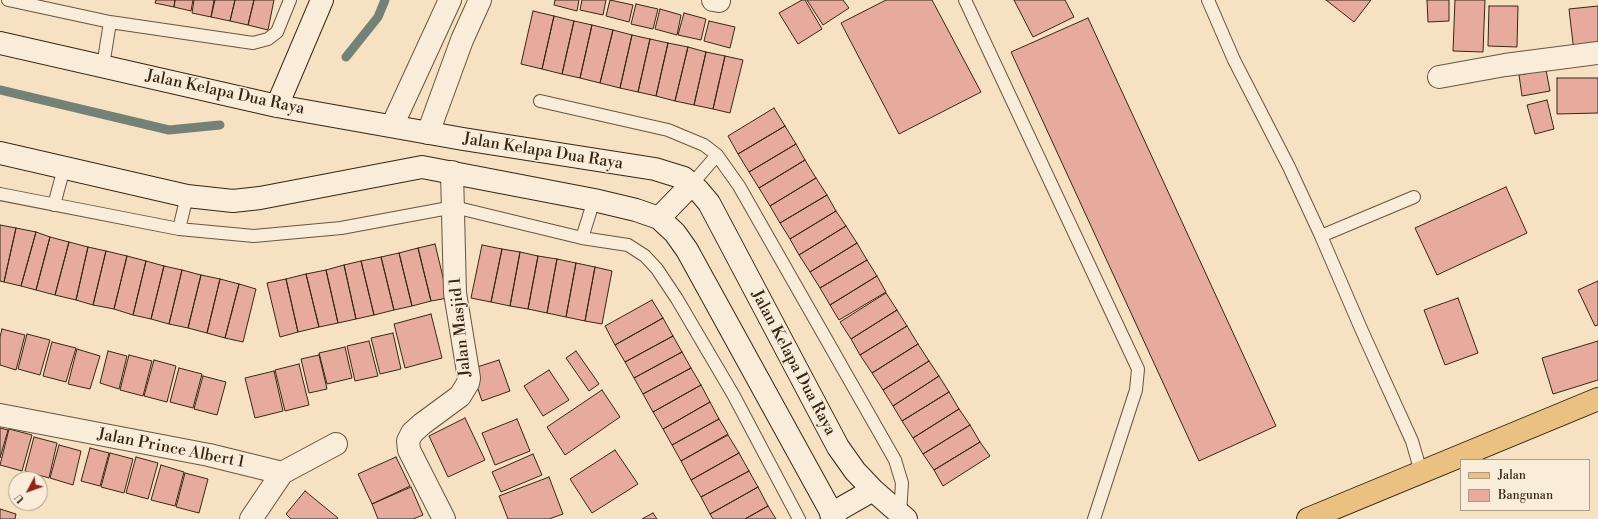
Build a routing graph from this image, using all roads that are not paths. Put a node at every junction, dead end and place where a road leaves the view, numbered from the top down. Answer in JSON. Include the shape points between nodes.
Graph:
{"nodes":[{"id":1,"x":8,"y":0,"type":"edge"},
{"id":2,"x":290,"y":0,"type":"edge"},
{"id":3,"x":322,"y":0,"type":"edge"},
{"id":4,"x":450,"y":0,"type":"edge"},
{"id":5,"x":480,"y":0,"type":"edge"},
{"id":6,"x":965,"y":0,"type":"edge"},
{"id":7,"x":1208,"y":0,"type":"edge"},
{"id":8,"x":110,"y":22,"type":"junction"},
{"id":9,"x":0,"y":43,"type":"edge"},
{"id":10,"x":1598,"y":53,"type":"edge"},
{"id":11,"x":103,"y":66,"type":"junction"},
{"id":12,"x":1439,"y":77,"type":"dead end"},
{"id":13,"x":540,"y":101,"type":"dead end"},
{"id":14,"x":277,"y":106,"type":"junction"},
{"id":15,"x":392,"y":126,"type":"junction"},
{"id":16,"x":428,"y":133,"type":"junction"},
{"id":17,"x":0,"y":153,"type":"edge"},
{"id":18,"x":717,"y":155,"type":"junction"},
{"id":19,"x":64,"y":168,"type":"junction"},
{"id":20,"x":452,"y":172,"type":"junction"},
{"id":21,"x":692,"y":184,"type":"junction"},
{"id":22,"x":0,"y":194,"type":"edge"},
{"id":23,"x":187,"y":196,"type":"junction"},
{"id":24,"x":1414,"y":197,"type":"dead end"},
{"id":25,"x":594,"y":200,"type":"junction"},
{"id":26,"x":54,"y":205,"type":"junction"},
{"id":27,"x":454,"y":207,"type":"junction"},
{"id":28,"x":659,"y":218,"type":"junction"},
{"id":29,"x":179,"y":229,"type":"junction"},
{"id":30,"x":1321,"y":236,"type":"junction"},
{"id":31,"x":582,"y":238,"type":"junction"},
{"id":32,"x":1598,"y":399,"type":"edge"},
{"id":33,"x":0,"y":415,"type":"edge"},
{"id":34,"x":336,"y":444,"type":"dead end"},
{"id":35,"x":1422,"y":472,"type":"junction"},
{"id":36,"x":282,"y":473,"type":"junction"},
{"id":37,"x":873,"y":490,"type":"junction"},
{"id":38,"x":833,"y":516,"type":"edge"},
{"id":39,"x":903,"y":516,"type":"edge"},
{"id":40,"x":251,"y":519,"type":"edge"},
{"id":41,"x":444,"y":519,"type":"edge"},
{"id":42,"x":799,"y":519,"type":"edge"},
{"id":43,"x":1094,"y":519,"type":"edge"},
{"id":44,"x":1308,"y":519,"type":"edge"}],
"edges":[{"from":1,"to":8,"type":"lane"},
{"from":2,"to":8,"type":"lane","via":[[277,32],[268,39],[253,43]]},
{"from":3,"to":14,"type":"main road"},
{"from":4,"to":15,"type":"main road"},
{"from":5,"to":16,"type":"main road","via":[[462,40]]},
{"from":6,"to":43,"type":"lane","via":[[1138,369],[1136,390]]},
{"from":7,"to":30,"type":"lane","via":[[1234,60]]},
{"from":8,"to":11,"type":"lane"},
{"from":9,"to":11,"type":"main road","name":"Jalan Kelapa Dua Raya"},
{"from":10,"to":12,"type":"main road"},
{"from":11,"to":14,"type":"main road","name":"Jalan Kelapa Dua Raya"},
{"from":13,"to":18,"type":"lane","via":[[668,130],[704,145]]},
{"from":14,"to":15,"type":"main road","name":"Jalan Kelapa Dua Raya"},
{"from":15,"to":16,"type":"main road","name":"Jalan Kelapa Dua Raya"},
{"from":16,"to":21,"type":"main road","name":"Jalan Kelapa Dua Raya","via":[[655,169],[684,178]]},
{"from":17,"to":19,"type":"main road"},
{"from":18,"to":21,"type":"lane"},
{"from":18,"to":39,"type":"lane","via":[[739,186],[895,460],[902,483]]},
{"from":19,"to":23,"type":"main road"},
{"from":19,"to":26,"type":"lane"},
{"from":20,"to":23,"type":"main road","via":[[422,167],[246,200]]},
{"from":20,"to":25,"type":"main road"},
{"from":20,"to":27,"type":"main road","name":"Jalan Masjid 1"},
{"from":21,"to":28,"type":"main road"},
{"from":21,"to":37,"type":"main road","name":"Jalan Kelapa Dua Raya","via":[[709,203],[838,447]]},
{"from":22,"to":26,"type":"lane"},
{"from":23,"to":29,"type":"lane"},
{"from":24,"to":30,"type":"lane"},
{"from":25,"to":28,"type":"main road"},
{"from":25,"to":31,"type":"lane"},
{"from":26,"to":29,"type":"lane"},
{"from":27,"to":29,"type":"lane","via":[[341,228],[284,234],[254,236]]},
{"from":27,"to":31,"type":"lane"},
{"from":27,"to":41,"type":"main road","name":"Jalan Masjid 1","via":[[455,293],[469,378],[460,396],[415,430],[408,442],[409,450]]},
{"from":28,"to":38,"type":"main road","via":[[675,233],[687,250]]},
{"from":30,"to":35,"type":"lane","via":[[1412,441]]},
{"from":31,"to":42,"type":"lane","via":[[628,245],[646,256],[657,269],[734,396]]},
{"from":32,"to":35,"type":"main road"},
{"from":33,"to":36,"type":"main road","name":"Jalan Prince Albert 1","via":[[209,455]]},
{"from":34,"to":36,"type":"main road"},
{"from":35,"to":44,"type":"main road"},
{"from":36,"to":40,"type":"main road"},
{"from":37,"to":38,"type":"main road"},
{"from":37,"to":39,"type":"main road","name":"Jalan Kelapa Dua Raya"}]}
